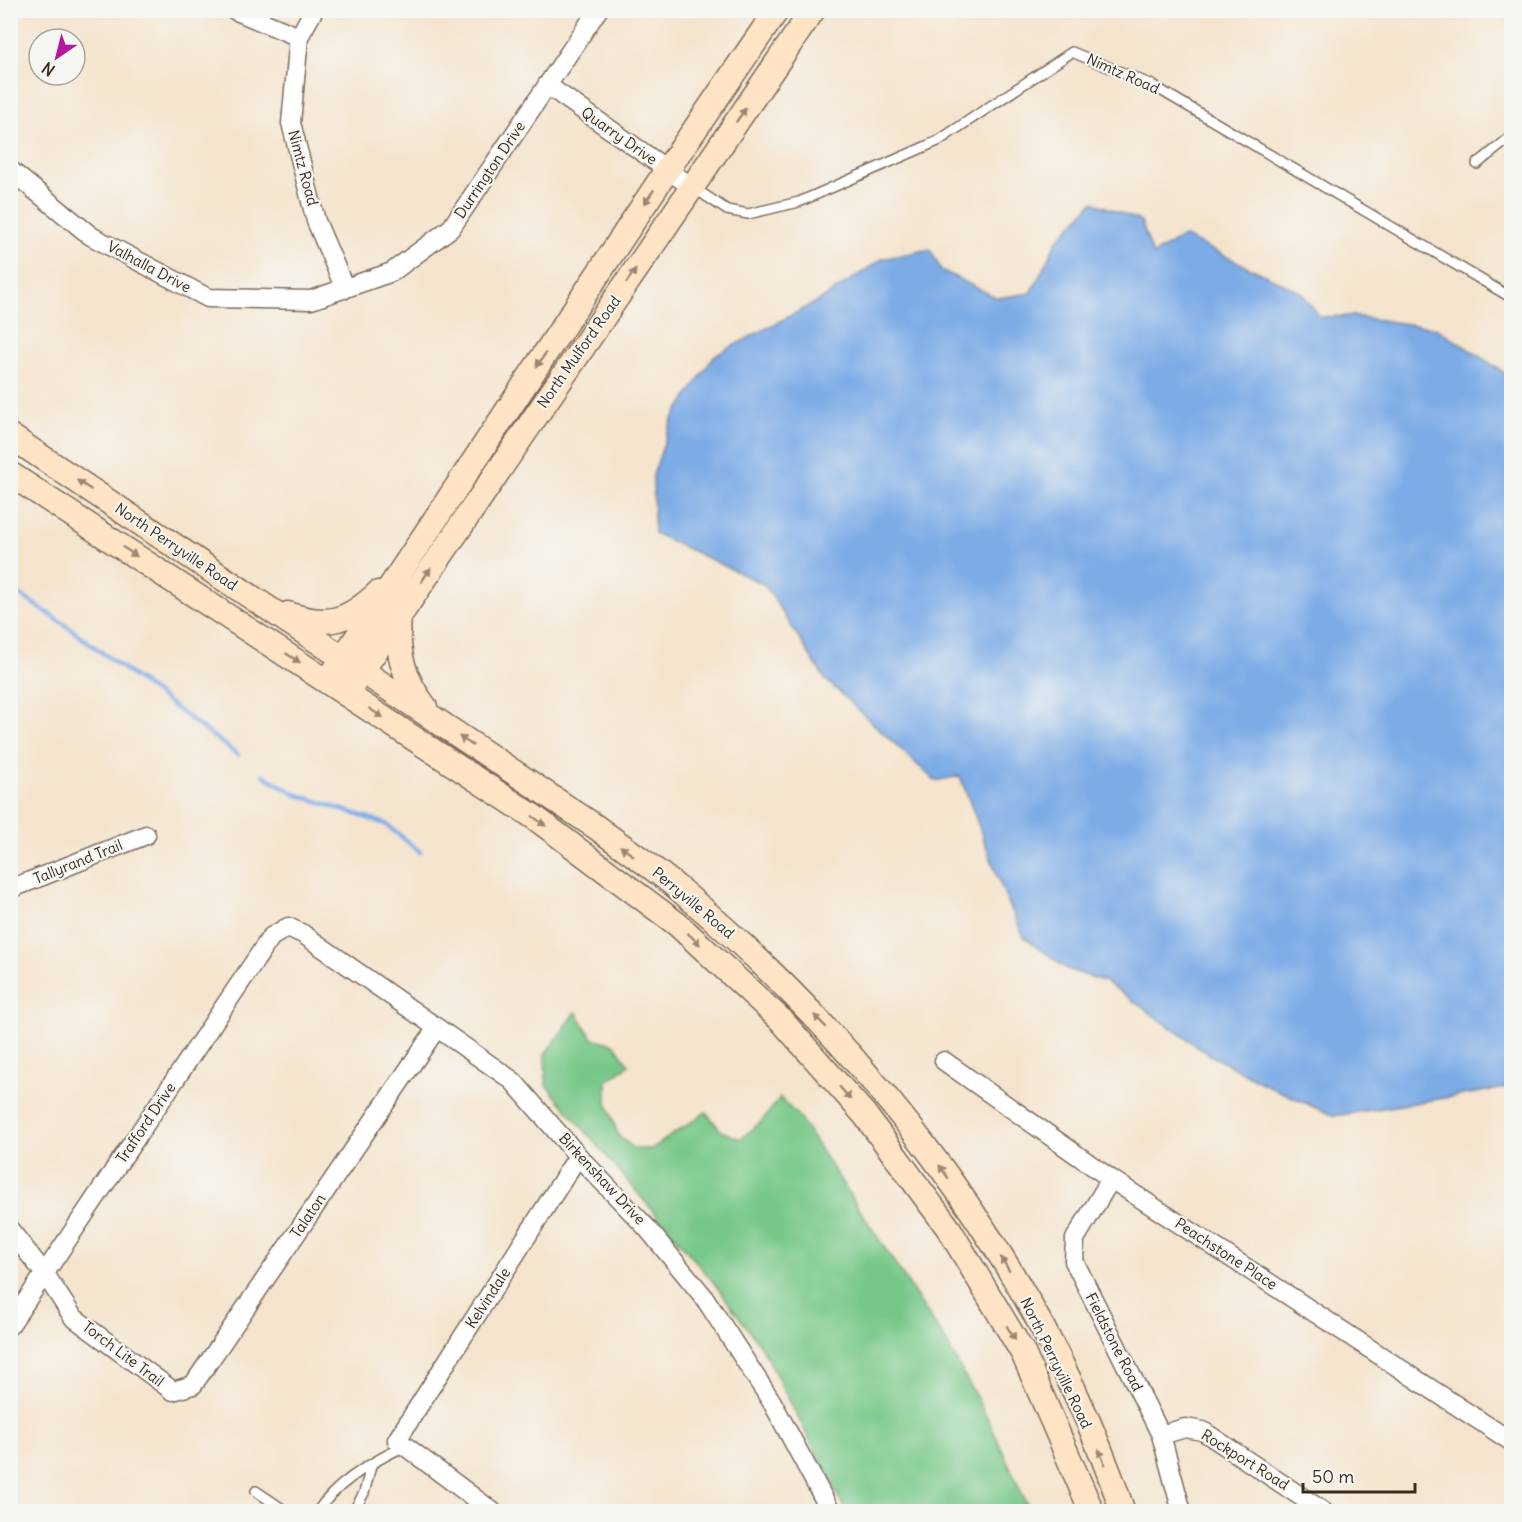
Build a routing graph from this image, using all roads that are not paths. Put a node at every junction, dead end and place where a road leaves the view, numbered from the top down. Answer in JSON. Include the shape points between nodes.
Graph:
{"nodes":[{"id":1,"x":234,"y":10,"type":"edge"},
{"id":2,"x":314,"y":10,"type":"edge"},
{"id":3,"x":598,"y":10,"type":"edge"},
{"id":4,"x":777,"y":10,"type":"edge"},
{"id":5,"x":813,"y":10,"type":"edge"},
{"id":6,"x":298,"y":37,"type":"junction"},
{"id":7,"x":547,"y":85,"type":"junction"},
{"id":8,"x":1512,"y":136,"type":"edge"},
{"id":9,"x":1477,"y":164,"type":"dead end"},
{"id":10,"x":10,"y":170,"type":"edge"},
{"id":11,"x":668,"y":170,"type":"junction"},
{"id":12,"x":692,"y":187,"type":"junction"},
{"id":13,"x":345,"y":289,"type":"junction"},
{"id":14,"x":1512,"y":298,"type":"edge"},
{"id":15,"x":311,"y":300,"type":"joint"},
{"id":16,"x":10,"y":436,"type":"edge"},
{"id":17,"x":10,"y":474,"type":"edge"},
{"id":18,"x":399,"y":573,"type":"junction"},
{"id":19,"x":269,"y":609,"type":"junction"},
{"id":20,"x":399,"y":615,"type":"junction"},
{"id":21,"x":352,"y":664,"type":"junction"},
{"id":22,"x":337,"y":687,"type":"junction"},
{"id":23,"x":434,"y":719,"type":"junction"},
{"id":24,"x":146,"y":835,"type":"dead end"},
{"id":25,"x":10,"y":889,"type":"edge"},
{"id":26,"x":288,"y":927,"type":"joint"},
{"id":27,"x":436,"y":1029,"type":"junction"},
{"id":28,"x":944,"y":1061,"type":"dead end"},
{"id":29,"x":578,"y":1156,"type":"junction"},
{"id":30,"x":1111,"y":1179,"type":"junction"},
{"id":31,"x":977,"y":1220,"type":"joint"},
{"id":32,"x":949,"y":1229,"type":"joint"},
{"id":33,"x":10,"y":1230,"type":"edge"},
{"id":34,"x":45,"y":1274,"type":"junction"},
{"id":35,"x":10,"y":1325,"type":"edge"},
{"id":36,"x":173,"y":1391,"type":"joint"},
{"id":37,"x":1161,"y":1435,"type":"junction"},
{"id":38,"x":1512,"y":1442,"type":"edge"},
{"id":39,"x":401,"y":1443,"type":"junction"},
{"id":40,"x":371,"y":1466,"type":"junction"},
{"id":41,"x":256,"y":1491,"type":"dead end"},
{"id":42,"x":287,"y":1512,"type":"edge"},
{"id":43,"x":317,"y":1512,"type":"edge"},
{"id":44,"x":353,"y":1512,"type":"edge"},
{"id":45,"x":493,"y":1512,"type":"edge"},
{"id":46,"x":831,"y":1512,"type":"edge"},
{"id":47,"x":1092,"y":1512,"type":"edge"},
{"id":48,"x":1123,"y":1512,"type":"edge"},
{"id":49,"x":1182,"y":1512,"type":"edge"},
{"id":50,"x":1324,"y":1512,"type":"edge"}],
"edges":[{"from":1,"to":6,"type":"street"},
{"from":2,"to":6,"type":"street","name":"Nimtz Road"},
{"from":3,"to":7,"type":"street","name":"Durrington Drive"},
{"from":4,"to":11,"type":"main road","name":"North Mulford Road"},
{"from":12,"to":5,"type":"main road","name":"North Mulford Road","one_way":true},
{"from":6,"to":13,"type":"street","name":"Nimtz Road","via":[[291,123],[316,221]]},
{"from":7,"to":11,"type":"street","name":"Quarry Drive"},
{"from":7,"to":13,"type":"street","name":"Durrington Drive","via":[[451,228],[392,272]]},
{"from":8,"to":9,"type":"lane"},
{"from":10,"to":15,"type":"street","name":"Valhalla Drive","via":[[91,236],[208,298]]},
{"from":11,"to":12,"type":"street","name":"Quarry Drive"},
{"from":11,"to":18,"type":"main road","name":"North Mulford Road","one_way":true},
{"from":12,"to":14,"type":"lane","name":"Nimtz Road","via":[[727,210],[748,214],[799,202],[938,141],[1072,52],[1152,85]]},
{"from":20,"to":12,"type":"main road","name":"North Mulford Road","one_way":true},
{"from":13,"to":15,"type":"street","name":"Durrington Drive"},
{"from":19,"to":16,"type":"main road","name":"North Perryville Road","one_way":true},
{"from":17,"to":22,"type":"main road","name":"North Perryville Road","one_way":true},
{"from":18,"to":19,"type":"main road","via":[[370,601],[343,619],[324,623]]},
{"from":18,"to":21,"type":"main road","name":"North Mulford Road"},
{"from":19,"to":21,"type":"main road","name":"North Perryville Road"},
{"from":20,"to":21,"type":"main road","name":"North Mulford Road"},
{"from":20,"to":23,"type":"main road","via":[[401,664],[411,690]]},
{"from":21,"to":22,"type":"main road","name":"North Mulford Road"},
{"from":21,"to":23,"type":"main road","name":"Perryville Road"},
{"from":22,"to":32,"type":"main road","name":"Perryville Road","one_way":true,"via":[[534,817],[677,924],[781,1020],[865,1115]]},
{"from":31,"to":23,"type":"main road","name":"Perryville Road","one_way":true,"via":[[880,1089],[828,1029],[755,956],[678,888]]},
{"from":24,"to":25,"type":"street","name":"Tallyrand Trail"},
{"from":26,"to":27,"type":"street","name":"Birkenshaw Drive"},
{"from":26,"to":34,"type":"street","name":"Trafford Drive","via":[[271,937]]},
{"from":27,"to":29,"type":"street","name":"Birkenshaw Drive","via":[[513,1081]]},
{"from":27,"to":36,"type":"street","name":"Talaton","via":[[193,1385]]},
{"from":28,"to":30,"type":"street","name":"Peachstone Place"},
{"from":29,"to":39,"type":"street","name":"Kelvindale"},
{"from":29,"to":46,"type":"street","name":"Birkenshaw Drive","via":[[647,1228],[704,1297],[772,1402]]},
{"from":30,"to":37,"type":"street","name":"Fieldstone Road","via":[[1075,1239],[1074,1262]]},
{"from":30,"to":38,"type":"street","name":"Peachstone Place"},
{"from":48,"to":31,"type":"main road","name":"North Perryville Road","one_way":true,"via":[[1072,1389],[1024,1297]]},
{"from":32,"to":47,"type":"main road","name":"North Perryville Road","one_way":true,"via":[[1023,1353]]},
{"from":33,"to":34,"type":"street","name":"Torch Lite Trail"},
{"from":34,"to":35,"type":"street","name":"Trafford Drive"},
{"from":34,"to":36,"type":"street","name":"Torch Lite Trail","via":[[73,1317]]},
{"from":37,"to":49,"type":"street","name":"Fieldstone Road"},
{"from":37,"to":50,"type":"street","name":"Rockport Road","via":[[1185,1428],[1203,1431]]},
{"from":39,"to":40,"type":"lane"},
{"from":39,"to":45,"type":"street"},
{"from":40,"to":43,"type":"lane","via":[[330,1493]]},
{"from":40,"to":44,"type":"lane","via":[[364,1493]]},
{"from":41,"to":42,"type":"lane"}]}
